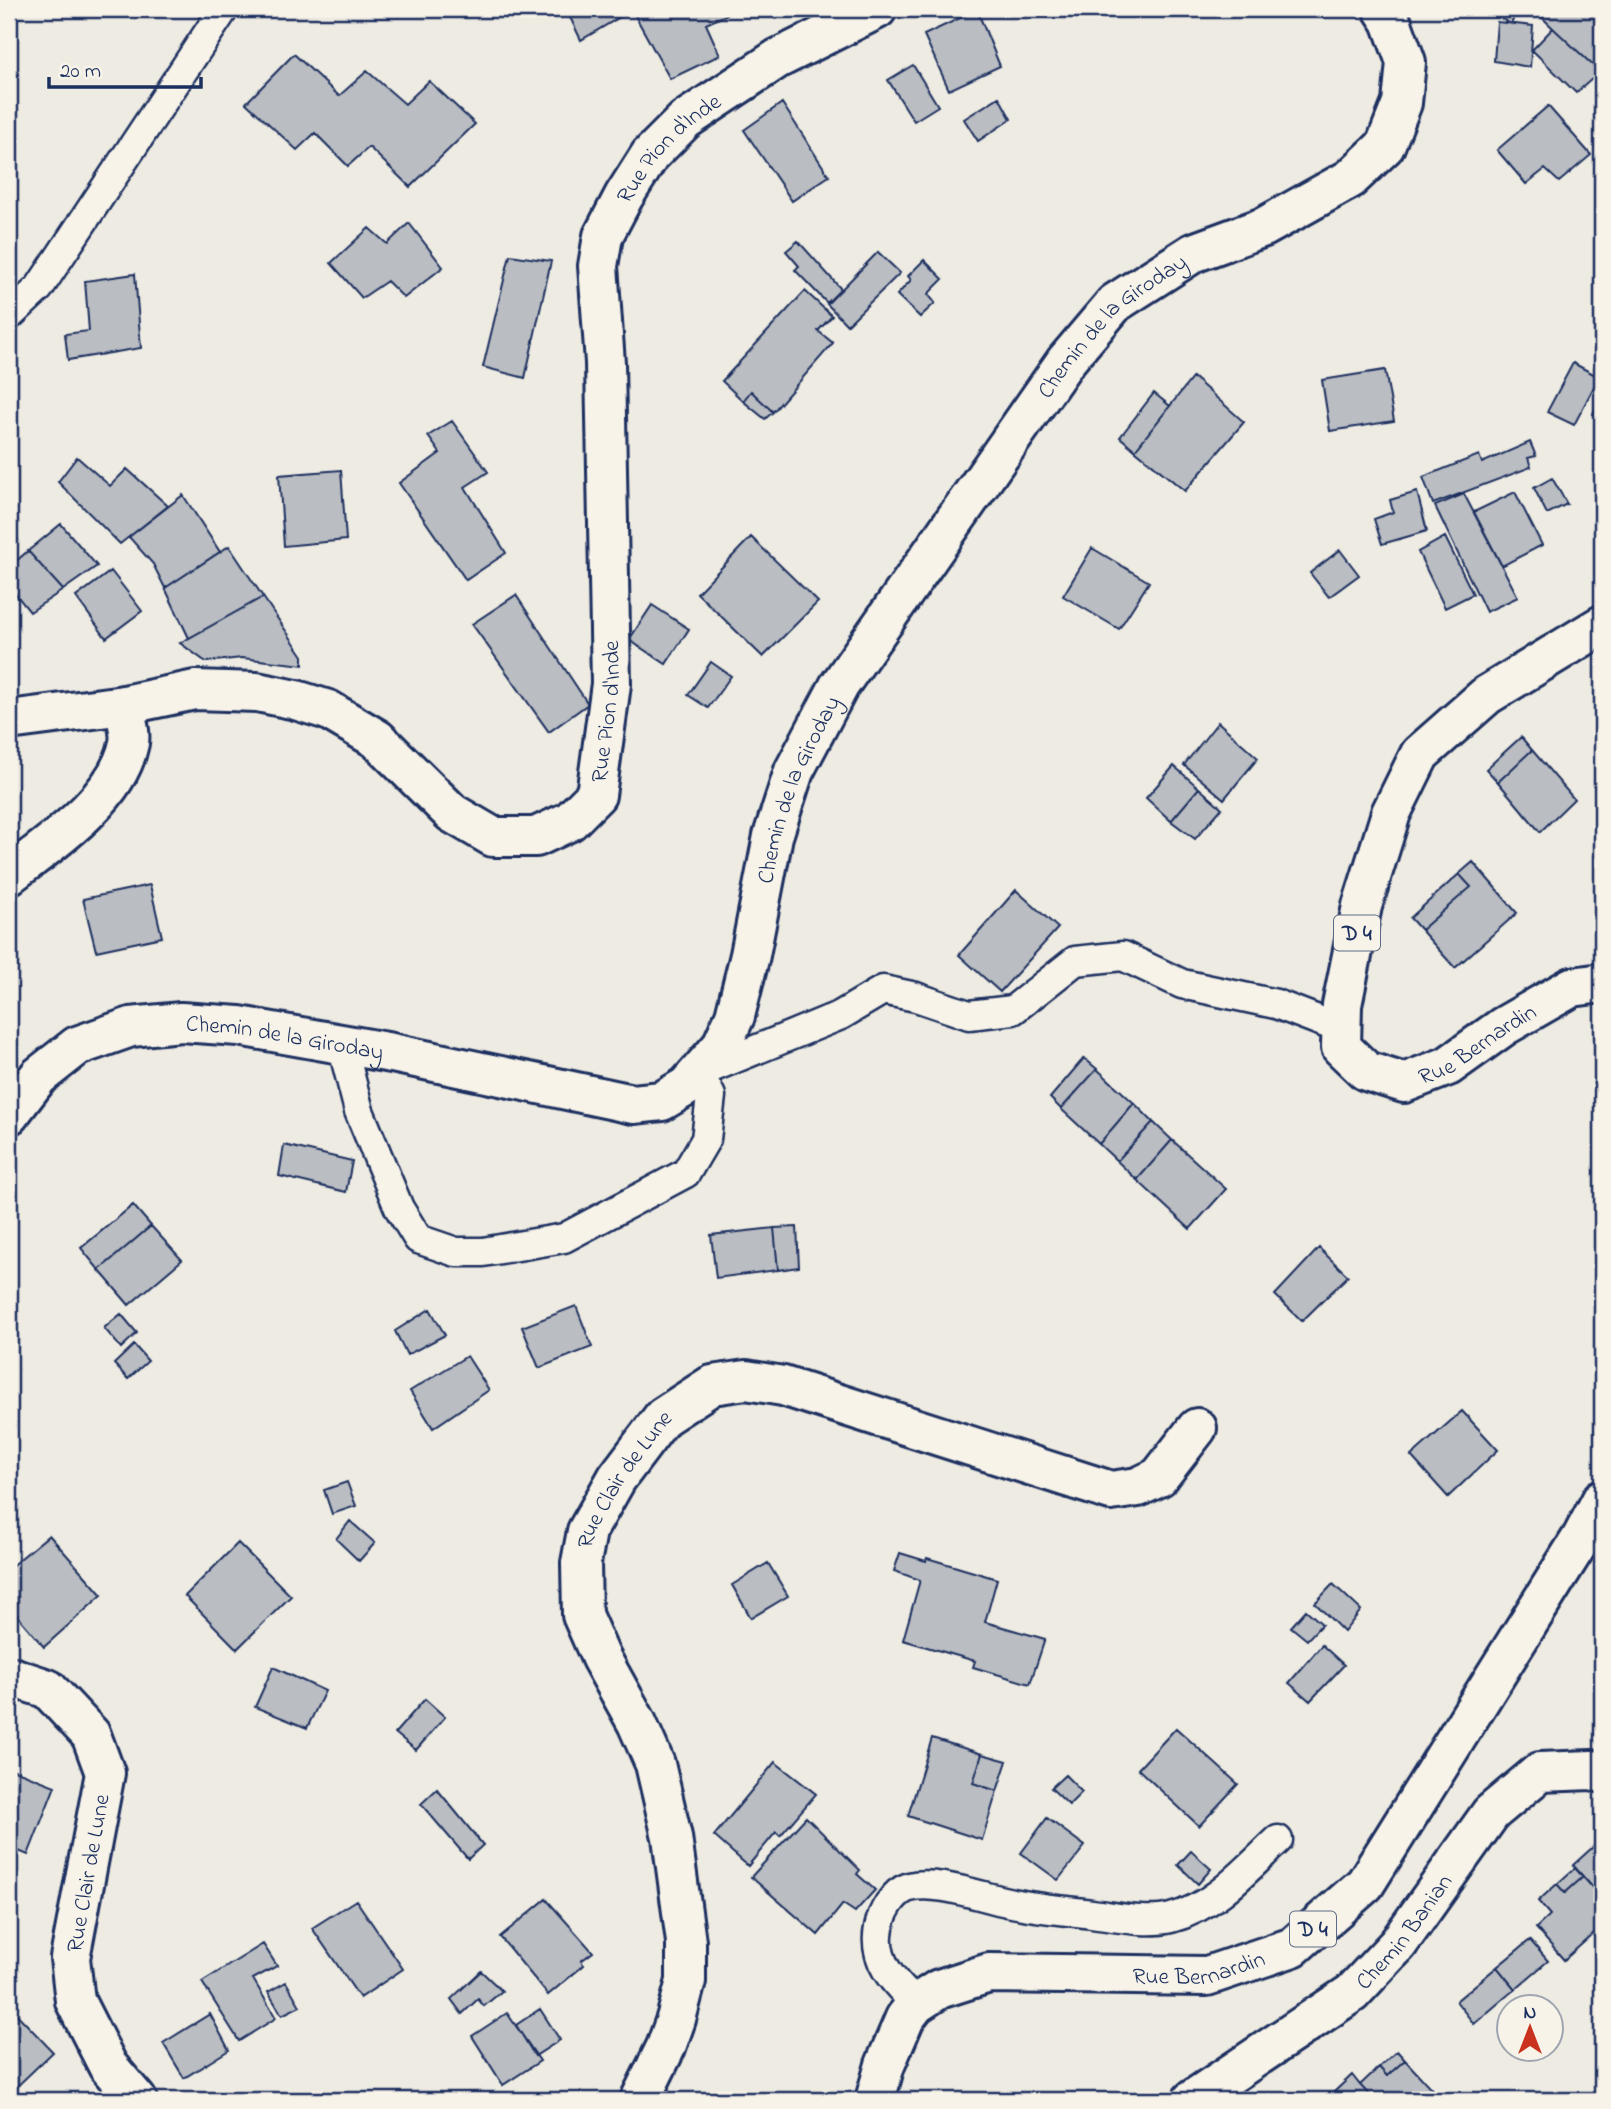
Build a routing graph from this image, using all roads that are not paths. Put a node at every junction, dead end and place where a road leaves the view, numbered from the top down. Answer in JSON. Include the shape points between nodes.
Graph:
{"nodes":[{"id":1,"x":224,"y":9,"type":"edge"},
{"id":2,"x":877,"y":9,"type":"edge"},
{"id":3,"x":1382,"y":9,"type":"edge"},
{"id":4,"x":9,"y":316,"type":"edge"},
{"id":5,"x":1602,"y":625,"type":"edge"},
{"id":6,"x":124,"y":705,"type":"junction"},
{"id":7,"x":9,"y":720,"type":"edge"},
{"id":8,"x":9,"y":875,"type":"edge"},
{"id":9,"x":1602,"y":984,"type":"edge"},
{"id":10,"x":1340,"y":1029,"type":"junction"},
{"id":11,"x":341,"y":1045,"type":"junction"},
{"id":12,"x":699,"y":1073,"type":"junction"},
{"id":13,"x":9,"y":1115,"type":"edge"},
{"id":14,"x":1197,"y":1427,"type":"dead end"},
{"id":15,"x":1602,"y":1499,"type":"edge"},
{"id":16,"x":9,"y":1676,"type":"edge"},
{"id":17,"x":1602,"y":1773,"type":"edge"},
{"id":18,"x":1278,"y":1840,"type":"dead end"},
{"id":19,"x":916,"y":2004,"type":"junction"},
{"id":20,"x":137,"y":2100,"type":"edge"},
{"id":21,"x":640,"y":2100,"type":"edge"},
{"id":22,"x":875,"y":2100,"type":"edge"},
{"id":23,"x":1192,"y":2100,"type":"edge"}],
"edges":[{"from":1,"to":4,"type":"lane","via":[[39,288]]},
{"from":2,"to":6,"type":"street","name":"Rue Pion d'Inde","via":[[777,60],[685,120],[650,155],[603,236],[598,266],[605,363],[611,684],[596,795],[570,821],[536,837],[493,837],[452,813],[377,739],[328,710],[296,700],[257,692],[195,690]]},
{"from":3,"to":12,"type":"street","name":"Chemin de la Giroday","via":[[1406,62],[1402,103],[1385,146],[1350,179],[1264,227],[1193,253],[1115,303],[1065,362],[839,686],[794,771],[773,835],[735,1016],[720,1047]]},
{"from":5,"to":10,"type":"street","number":"D 4","via":[[1487,695],[1420,754],[1391,813],[1362,906]]},
{"from":6,"to":7,"type":"street","name":"Rue Pion d'Inde"},
{"from":6,"to":8,"type":"street","via":[[130,740],[119,774],[74,826]]},
{"from":9,"to":10,"type":"street","name":"Rue Bernardin","via":[[1572,987],[1504,1026],[1448,1066],[1404,1083],[1366,1071],[1341,1047]]},
{"from":10,"to":12,"type":"lane","via":[[1276,1004],[1182,984],[1122,956],[1075,961],[1013,1010],[970,1015],[883,990],[841,1015]]},
{"from":11,"to":12,"type":"street","name":"Chemin de la Giroday","via":[[633,1104],[662,1101]]},
{"from":11,"to":12,"type":"lane","via":[[359,1111],[399,1208],[418,1239],[456,1252],[564,1238],[686,1173],[706,1139],[711,1096]]},
{"from":11,"to":13,"type":"street","name":"Chemin de la Giroday","via":[[239,1026],[181,1022],[131,1027],[78,1046],[39,1076]]},
{"from":14,"to":21,"type":"street","name":"Rue Clair de Lune","via":[[1159,1476],[1138,1488],[1111,1491],[783,1386],[746,1380],[712,1385],[663,1417],[617,1478],[587,1531],[581,1563],[582,1615],[655,1765],[672,1837],[685,1930],[686,1981],[676,2019]]},
{"from":15,"to":19,"type":"street","name":"Rue Bernardin","number":"D 4","via":[[1365,1884],[1293,1947],[1207,1976],[989,1973],[939,1989]]},
{"from":16,"to":20,"type":"street","name":"Rue Clair de Lune","via":[[48,1689],[91,1735],[105,1773],[70,1958],[75,2001],[108,2066]]},
{"from":17,"to":23,"type":"street","name":"Chemin Banian","via":[[1540,1772],[1491,1813],[1398,1944],[1352,1993]]},
{"from":18,"to":19,"type":"lane","via":[[1230,1885],[1200,1906],[1171,1918],[1147,1920],[1020,1906],[924,1884],[907,1888],[894,1895],[876,1941],[891,1979]]},
{"from":19,"to":22,"type":"street","name":"Rue Bernardin","number":"D 4","via":[[905,2018]]}]}
